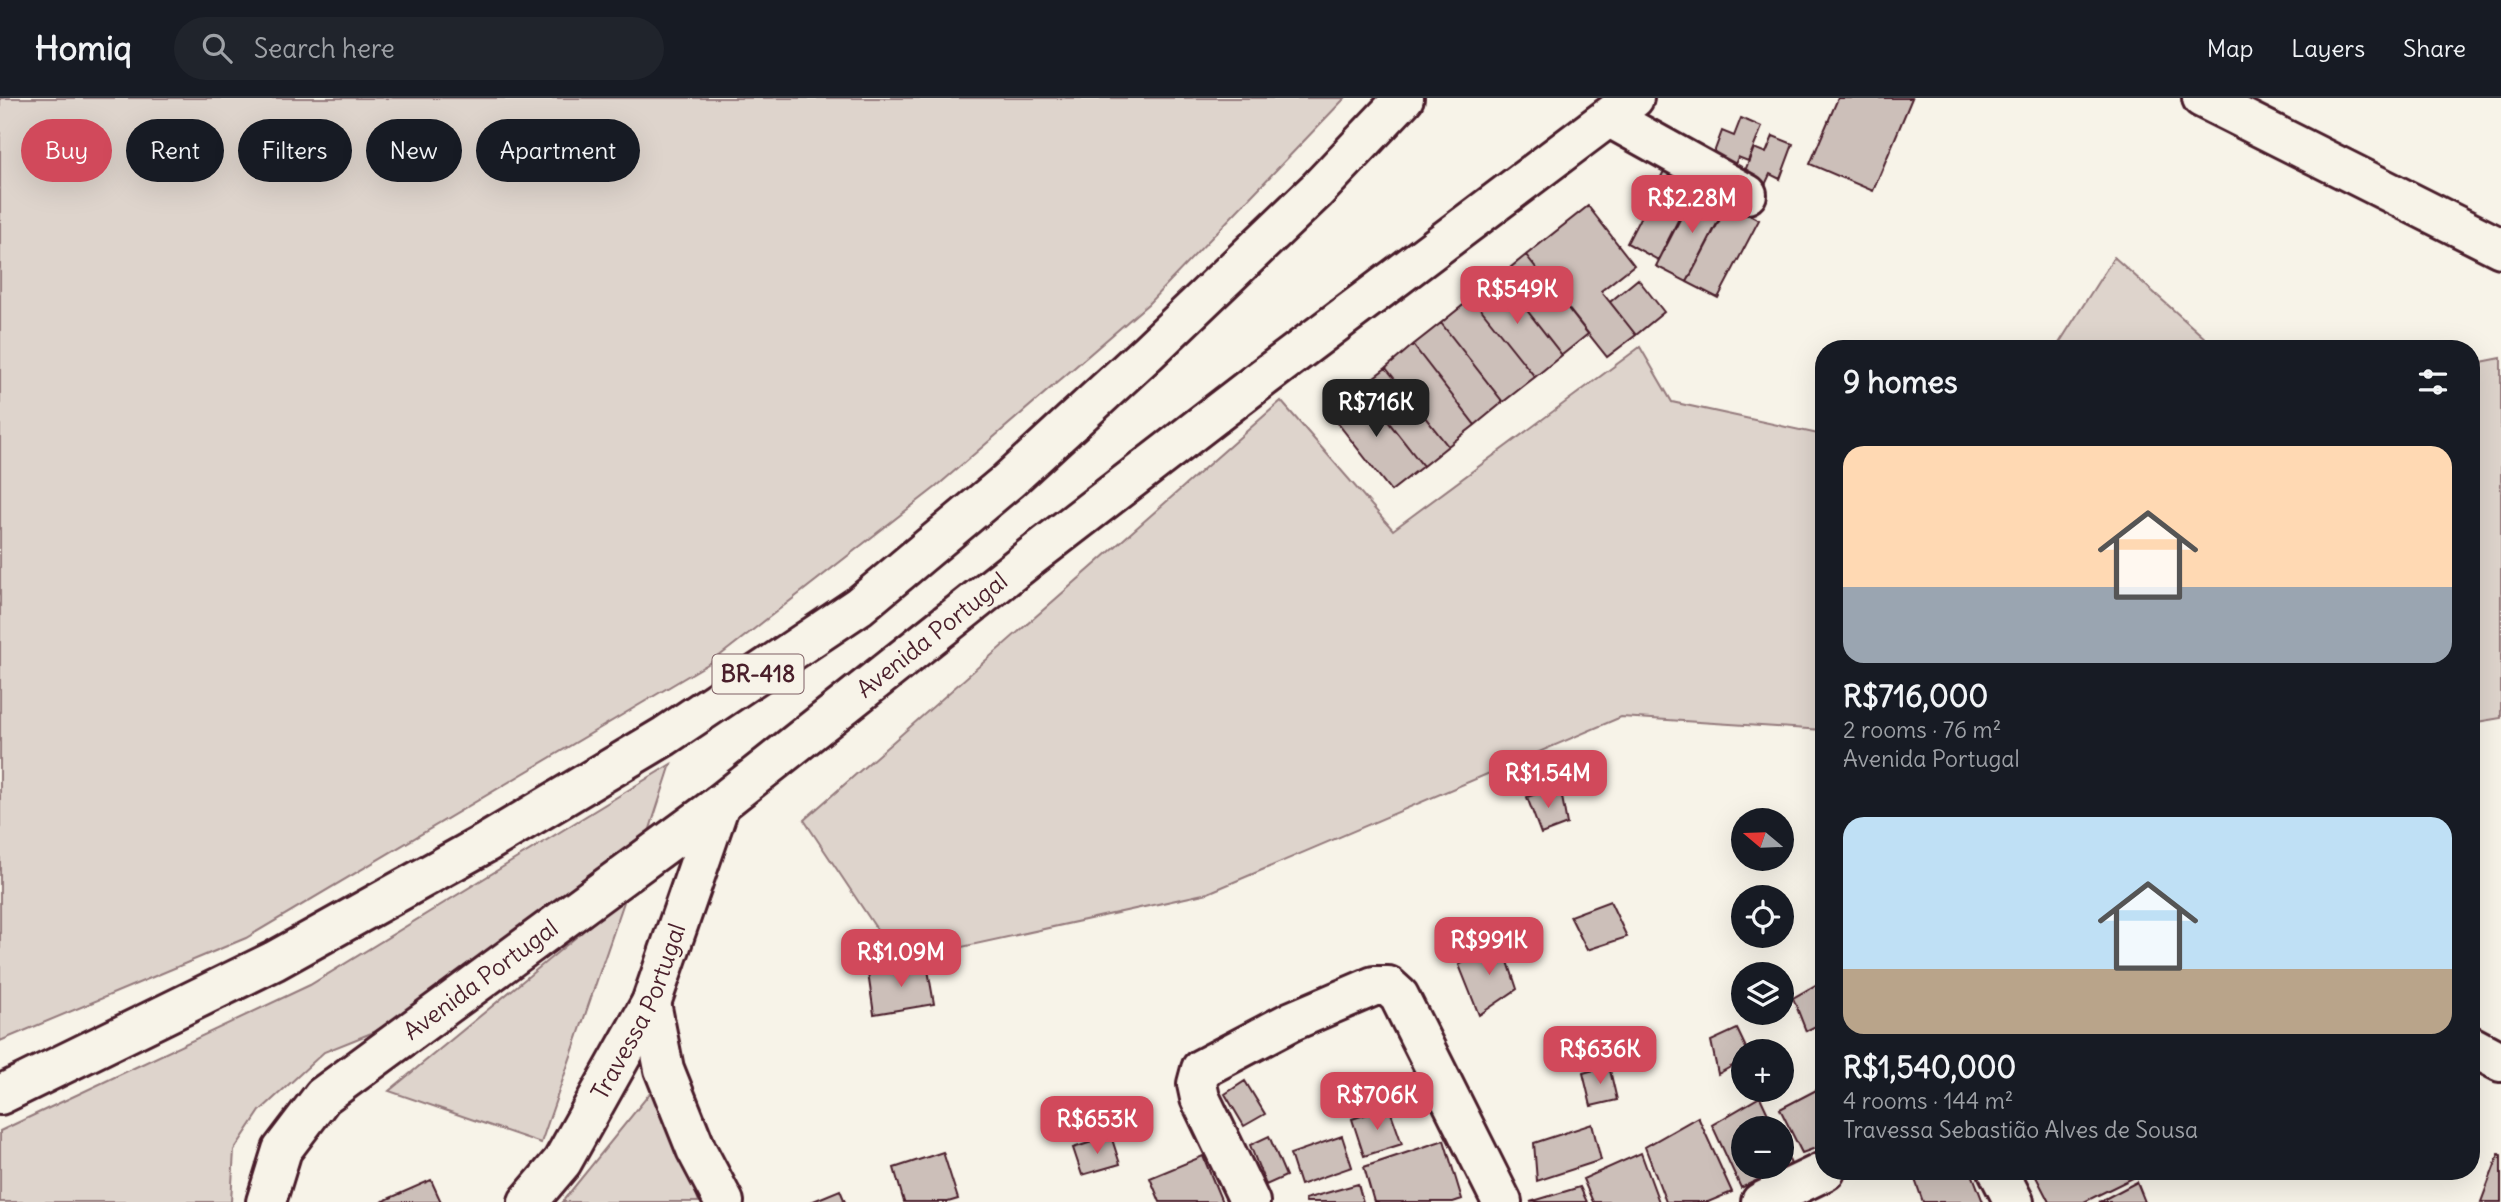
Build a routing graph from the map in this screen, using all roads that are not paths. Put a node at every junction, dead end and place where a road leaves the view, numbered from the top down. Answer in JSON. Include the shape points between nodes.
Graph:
{"nodes":[{"id":1,"x":1404,"y":98,"type":"edge"},
{"id":2,"x":2202,"y":98,"type":"edge"},
{"id":3,"x":1622,"y":108,"type":"edge"},
{"id":4,"x":1747,"y":194,"type":"dead end"},
{"id":5,"x":2501,"y":248,"type":"edge"},
{"id":6,"x":720,"y":804,"type":"junction"},
{"id":7,"x":652,"y":1003,"type":"junction"},
{"id":8,"x":2480,"y":1051,"type":"edge"},
{"id":9,"x":2501,"y":1062,"type":"edge"},
{"id":10,"x":0,"y":1095,"type":"edge"},
{"id":11,"x":1815,"y":1176,"type":"edge"},
{"id":12,"x":2003,"y":1180,"type":"edge"},
{"id":13,"x":266,"y":1202,"type":"edge"},
{"id":14,"x":528,"y":1202,"type":"edge"},
{"id":15,"x":724,"y":1202,"type":"edge"},
{"id":16,"x":1250,"y":1202,"type":"edge"},
{"id":17,"x":1502,"y":1202,"type":"edge"},
{"id":18,"x":1761,"y":1202,"type":"edge"},
{"id":19,"x":2014,"y":1202,"type":"edge"}],
"edges":[{"from":1,"to":10,"type":"street","number":"BR-418","via":[[1317,190],[1148,352],[1008,481],[859,606],[665,736],[486,843],[274,961]]},
{"from":2,"to":5,"type":"street"},
{"from":3,"to":4,"type":"street"},
{"from":3,"to":6,"type":"street","name":"Avenida Portugal","via":[[1241,394]]},
{"from":6,"to":7,"type":"street","name":"Travessa Portugal"},
{"from":6,"to":13,"type":"street","name":"Avenida Portugal","via":[[323,1096],[282,1150]]},
{"from":7,"to":14,"type":"street","name":"Travessa Portugal","via":[[562,1161]]},
{"from":7,"to":15,"type":"street","via":[[664,1069],[696,1149]]},
{"from":8,"to":9,"type":"street"},
{"from":11,"to":18,"type":"street"},
{"from":12,"to":19,"type":"street"},
{"from":16,"to":17,"type":"street","via":[[1200,1098],[1200,1069],[1292,1021],[1374,986],[1388,986],[1399,996]]}]}
